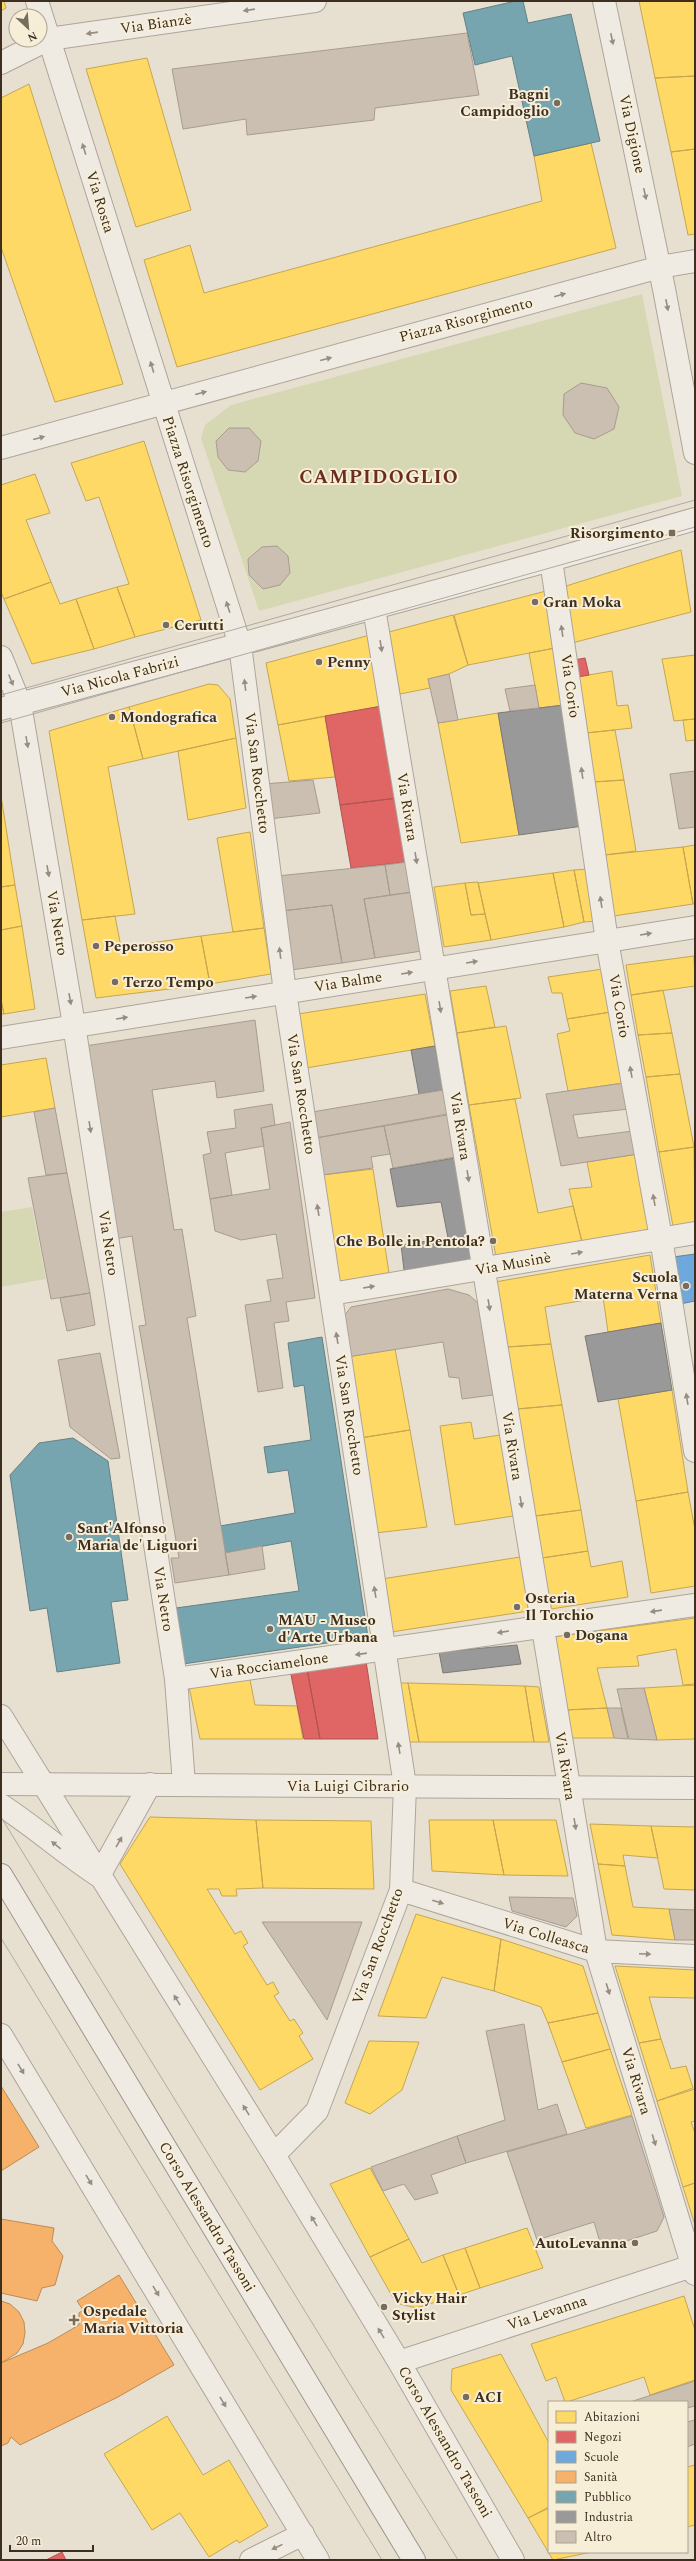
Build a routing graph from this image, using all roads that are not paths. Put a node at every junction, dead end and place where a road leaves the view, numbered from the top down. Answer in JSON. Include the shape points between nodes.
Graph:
{"nodes":[{"id":1,"x":37,"y":1,"type":"edge"},
{"id":2,"x":315,"y":1,"type":"edge"},
{"id":3,"x":604,"y":1,"type":"edge"},
{"id":4,"x":272,"y":4,"type":"edge"},
{"id":5,"x":49,"y":39,"type":"junction"},
{"id":6,"x":1,"y":63,"type":"edge"},
{"id":7,"x":695,"y":261,"type":"edge"},
{"id":8,"x":660,"y":267,"type":"junction"},
{"id":9,"x":163,"y":404,"type":"junction"},
{"id":10,"x":1,"y":448,"type":"edge"},
{"id":11,"x":695,"y":453,"type":"edge"},
{"id":12,"x":695,"y":519,"type":"edge"},
{"id":13,"x":552,"y":560,"type":"junction"},
{"id":14,"x":374,"y":608,"type":"junction"},
{"id":15,"x":240,"y":645,"type":"junction"},
{"id":16,"x":1,"y":657,"type":"edge"},
{"id":17,"x":10,"y":707,"type":"edge"},
{"id":18,"x":695,"y":927,"type":"edge"},
{"id":19,"x":607,"y":941,"type":"junction"},
{"id":20,"x":434,"y":968,"type":"junction"},
{"id":21,"x":285,"y":992,"type":"junction"},
{"id":22,"x":74,"y":1025,"type":"junction"},
{"id":23,"x":1,"y":1038,"type":"edge"},
{"id":24,"x":695,"y":1233,"type":"edge"},
{"id":25,"x":661,"y":1238,"type":"junction"},
{"id":26,"x":484,"y":1269,"type":"junction"},
{"id":27,"x":331,"y":1294,"type":"junction"},
{"id":28,"x":695,"y":1451,"type":"edge"},
{"id":29,"x":695,"y":1605,"type":"edge"},
{"id":30,"x":542,"y":1626,"type":"junction"},
{"id":31,"x":384,"y":1650,"type":"junction"},
{"id":32,"x":176,"y":1679,"type":"junction"},
{"id":33,"x":1,"y":1716,"type":"edge"},
{"id":34,"x":1,"y":1784,"type":"edge"},
{"id":35,"x":42,"y":1784,"type":"junction"},
{"id":36,"x":150,"y":1784,"type":"junction"},
{"id":37,"x":184,"y":1784,"type":"junction"},
{"id":38,"x":405,"y":1786,"type":"junction"},
{"id":39,"x":569,"y":1786,"type":"junction"},
{"id":40,"x":695,"y":1788,"type":"edge"},
{"id":41,"x":1,"y":1805,"type":"edge"},
{"id":42,"x":1,"y":1875,"type":"edge"},
{"id":43,"x":99,"y":1876,"type":"junction"},
{"id":44,"x":401,"y":1890,"type":"junction"},
{"id":45,"x":596,"y":1951,"type":"junction"},
{"id":46,"x":695,"y":1956,"type":"edge"},
{"id":47,"x":1,"y":2035,"type":"edge"},
{"id":48,"x":274,"y":2155,"type":"junction"},
{"id":49,"x":694,"y":2268,"type":"edge"},
{"id":50,"x":399,"y":2362,"type":"junction"},
{"id":51,"x":303,"y":2534,"type":"junction"},
{"id":52,"x":251,"y":2560,"type":"edge"},
{"id":53,"x":318,"y":2560,"type":"edge"},
{"id":54,"x":414,"y":2560,"type":"edge"},
{"id":55,"x":513,"y":2560,"type":"edge"}],
"edges":[{"from":1,"to":5,"type":"street","name":"Via Rosta"},
{"from":2,"to":4,"type":"street","name":"Via Bianzè"},
{"from":3,"to":8,"type":"street","name":"Via Digione","one_way":true},
{"from":4,"to":5,"type":"street","name":"Via Bianzè","one_way":true},
{"from":5,"to":6,"type":"street","name":"Via Bianzè"},
{"from":9,"to":5,"type":"street","name":"Via Rosta","one_way":true},
{"from":7,"to":8,"type":"street","name":"Piazza Risorgimento"},
{"from":9,"to":8,"type":"street","name":"Piazza Risorgimento","one_way":true},
{"from":8,"to":11,"type":"street","one_way":true},
{"from":10,"to":9,"type":"street","one_way":true},
{"from":15,"to":9,"type":"street","name":"Piazza Risorgimento","one_way":true},
{"from":12,"to":13,"type":"street"},
{"from":13,"to":14,"type":"street"},
{"from":19,"to":13,"type":"street","name":"Via Corio","one_way":true},
{"from":14,"to":15,"type":"street"},
{"from":14,"to":20,"type":"street","name":"Via Rivara","one_way":true},
{"from":15,"to":17,"type":"street","name":"Via Nicola Fabrizi"},
{"from":21,"to":15,"type":"street","name":"Via San Rocchetto","one_way":true},
{"from":16,"to":17,"type":"street","name":"Via Netro","one_way":true},
{"from":17,"to":22,"type":"street","name":"Via Netro","one_way":true},
{"from":19,"to":18,"type":"street","name":"Via Balme","one_way":true},
{"from":20,"to":19,"type":"street","name":"Via Balme","one_way":true},
{"from":25,"to":19,"type":"street","name":"Via Corio","one_way":true},
{"from":21,"to":20,"type":"street","name":"Via Balme","one_way":true},
{"from":20,"to":26,"type":"street","name":"Via Rivara","one_way":true},
{"from":22,"to":21,"type":"street","name":"Via Balme","one_way":true},
{"from":27,"to":21,"type":"street","name":"Via San Rocchetto","one_way":true},
{"from":22,"to":23,"type":"street","name":"Via Balme"},
{"from":22,"to":32,"type":"street","name":"Via Netro","one_way":true},
{"from":24,"to":25,"type":"street","name":"Via Musinè"},
{"from":26,"to":25,"type":"street","name":"Via Musinè","one_way":true},
{"from":28,"to":25,"type":"street","name":"Via Corio","one_way":true},
{"from":27,"to":26,"type":"street","name":"Via Musinè","one_way":true},
{"from":26,"to":30,"type":"street","name":"Via Rivara","one_way":true},
{"from":31,"to":27,"type":"street","name":"Via San Rocchetto","one_way":true},
{"from":29,"to":30,"type":"street","name":"Via Rocciamelone","one_way":true},
{"from":30,"to":31,"type":"street","name":"Via Rocciamelone","one_way":true},
{"from":30,"to":39,"type":"street","name":"Via Rivara"},
{"from":31,"to":32,"type":"street","name":"Via Rocciamelone","one_way":true},
{"from":38,"to":31,"type":"street","name":"Via San Rocchetto","one_way":true},
{"from":32,"to":37,"type":"street","name":"Via Netro"},
{"from":33,"to":35,"type":"street","name":"Corso Alessandro Tassoni"},
{"from":34,"to":35,"type":"street","name":"Via Luigi Cibrario"},
{"from":35,"to":36,"type":"street","name":"Via Luigi Cibrario"},
{"from":35,"to":43,"type":"street","name":"Corso Alessandro Tassoni"},
{"from":36,"to":37,"type":"street","name":"Via Luigi Cibrario"},
{"from":43,"to":36,"type":"street","one_way":true},
{"from":37,"to":38,"type":"street","name":"Via Luigi Cibrario"},
{"from":38,"to":39,"type":"street","name":"Via Luigi Cibrario"},
{"from":38,"to":44,"type":"street","name":"Via San Rocchetto"},
{"from":39,"to":40,"type":"street","name":"Via Luigi Cibrario"},
{"from":39,"to":45,"type":"street","name":"Via Rivara","one_way":true},
{"from":43,"to":41,"type":"street","one_way":true},
{"from":42,"to":54,"type":"street","name":"Corso Alessandro Tassoni"},
{"from":48,"to":43,"type":"street","name":"Corso Alessandro Tassoni","one_way":true},
{"from":44,"to":45,"type":"street","name":"Via Colleasca","one_way":true},
{"from":44,"to":48,"type":"street","name":"Via San Rocchetto","via":[[317,2111]]},
{"from":45,"to":46,"type":"street","name":"Via Colleasca","one_way":true},
{"from":45,"to":49,"type":"street","name":"Via Rivara","one_way":true},
{"from":47,"to":51,"type":"street","one_way":true},
{"from":50,"to":48,"type":"street","name":"Corso Alessandro Tassoni","one_way":true},
{"from":49,"to":50,"type":"street","name":"Via Levanna"},
{"from":50,"to":55,"type":"street","name":"Corso Alessandro Tassoni"},
{"from":51,"to":52,"type":"street","one_way":true},
{"from":51,"to":53,"type":"street"}]}
